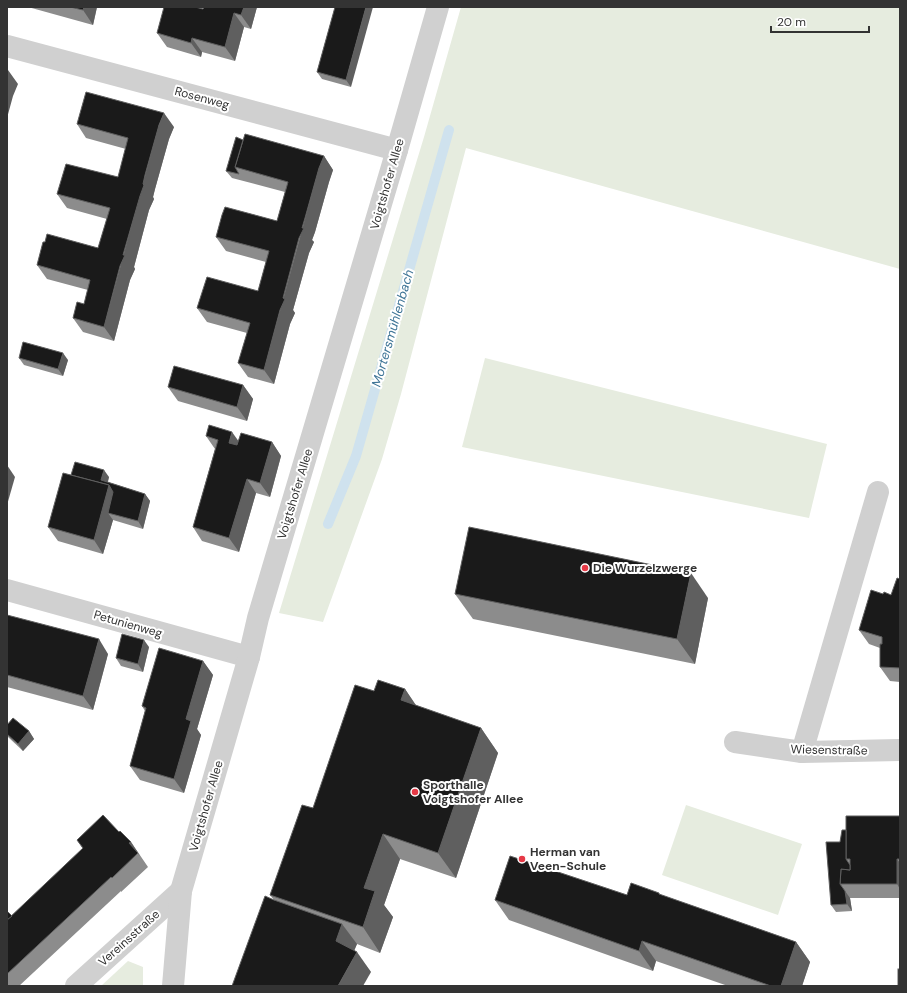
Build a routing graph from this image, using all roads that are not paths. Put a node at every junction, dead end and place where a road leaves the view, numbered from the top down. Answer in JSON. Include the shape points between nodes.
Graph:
{"nodes":[{"id":1,"x":438,"y":7,"type":"edge"},
{"id":2,"x":7,"y":46,"type":"edge"},
{"id":3,"x":398,"y":150,"type":"junction"},
{"id":4,"x":878,"y":492,"type":"dead end"},
{"id":5,"x":7,"y":590,"type":"edge"},
{"id":6,"x":249,"y":657,"type":"junction"},
{"id":7,"x":735,"y":742,"type":"dead end"},
{"id":8,"x":900,"y":750,"type":"edge"},
{"id":9,"x":802,"y":752,"type":"junction"},
{"id":10,"x":181,"y":891,"type":"junction"},
{"id":11,"x":76,"y":986,"type":"edge"},
{"id":12,"x":173,"y":986,"type":"edge"}],
"edges":[{"from":1,"to":3,"type":"street","name":"Voigtshofer Allee"},
{"from":2,"to":3,"type":"street","name":"Rosenweg"},
{"from":3,"to":6,"type":"street","name":"Voigtshofer Allee","via":[[258,618]]},
{"from":4,"to":9,"type":"street"},
{"from":5,"to":6,"type":"street","name":"Petunienweg"},
{"from":6,"to":10,"type":"street","name":"Voigtshofer Allee"},
{"from":7,"to":9,"type":"street","name":"Wiesenstraße"},
{"from":8,"to":9,"type":"street","name":"Wiesenstraße"},
{"from":10,"to":11,"type":"street","name":"Vereinsstraße"},
{"from":10,"to":12,"type":"street","name":"Voigtshofer Allee"}]}
